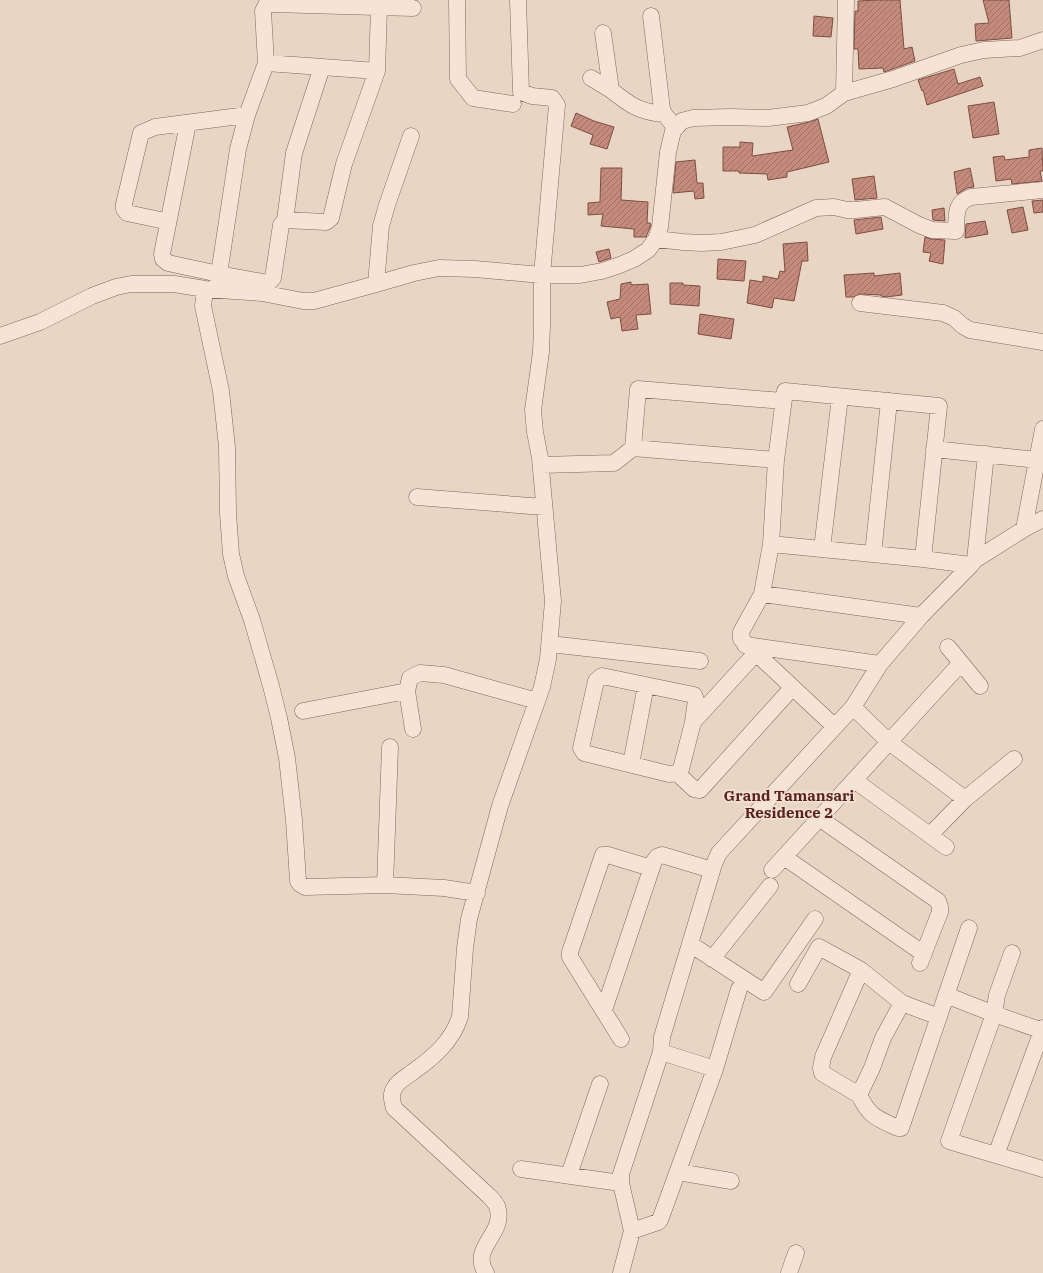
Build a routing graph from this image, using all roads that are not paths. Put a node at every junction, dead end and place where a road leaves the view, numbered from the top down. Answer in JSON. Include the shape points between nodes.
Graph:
{"nodes":[{"id":1,"x":457,"y":0,"type":"edge"},
{"id":2,"x":518,"y":0,"type":"edge"},
{"id":3,"x":846,"y":0,"type":"edge"},
{"id":4,"x":379,"y":7,"type":"junction"},
{"id":5,"x":413,"y":8,"type":"dead end"},
{"id":6,"x":651,"y":16,"type":"dead end"},
{"id":7,"x":603,"y":33,"type":"dead end"},
{"id":8,"x":1043,"y":40,"type":"edge"},
{"id":9,"x":266,"y":63,"type":"junction"},
{"id":10,"x":322,"y":67,"type":"junction"},
{"id":11,"x":377,"y":71,"type":"junction"},
{"id":12,"x":591,"y":78,"type":"dead end"},
{"id":13,"x":611,"y":90,"type":"junction"},
{"id":14,"x":844,"y":93,"type":"junction"},
{"id":15,"x":513,"y":104,"type":"dead end"},
{"id":16,"x":664,"y":114,"type":"junction"},
{"id":17,"x":247,"y":115,"type":"junction"},
{"id":18,"x":188,"y":123,"type":"junction"},
{"id":19,"x":676,"y":128,"type":"junction"},
{"id":20,"x":411,"y":136,"type":"dead end"},
{"id":21,"x":1043,"y":190,"type":"edge"},
{"id":22,"x":285,"y":220,"type":"junction"},
{"id":23,"x":168,"y":224,"type":"junction"},
{"id":24,"x":656,"y":239,"type":"junction"},
{"id":25,"x":542,"y":275,"type":"junction"},
{"id":26,"x":214,"y":284,"type":"junction"},
{"id":27,"x":376,"y":284,"type":"junction"},
{"id":28,"x":860,"y":303,"type":"dead end"},
{"id":29,"x":0,"y":336,"type":"edge"},
{"id":30,"x":1043,"y":342,"type":"edge"},
{"id":31,"x":840,"y":397,"type":"junction"},
{"id":32,"x":783,"y":401,"type":"junction"},
{"id":33,"x":889,"y":401,"type":"junction"},
{"id":34,"x":1043,"y":429,"type":"edge"},
{"id":35,"x":633,"y":448,"type":"junction"},
{"id":36,"x":934,"y":449,"type":"junction"},
{"id":37,"x":986,"y":454,"type":"junction"},
{"id":38,"x":776,"y":460,"type":"junction"},
{"id":39,"x":541,"y":465,"type":"junction"},
{"id":40,"x":1038,"y":472,"type":"edge"},
{"id":41,"x":417,"y":497,"type":"dead end"},
{"id":42,"x":544,"y":506,"type":"junction"},
{"id":43,"x":1043,"y":519,"type":"edge"},
{"id":44,"x":1024,"y":529,"type":"junction"},
{"id":45,"x":770,"y":544,"type":"junction"},
{"id":46,"x":822,"y":549,"type":"junction"},
{"id":47,"x":873,"y":554,"type":"junction"},
{"id":48,"x":923,"y":559,"type":"junction"},
{"id":49,"x":973,"y":562,"type":"junction"},
{"id":50,"x":762,"y":594,"type":"junction"},
{"id":51,"x":921,"y":616,"type":"junction"},
{"id":52,"x":550,"y":644,"type":"junction"},
{"id":53,"x":948,"y":647,"type":"dead end"},
{"id":54,"x":750,"y":649,"type":"junction"},
{"id":55,"x":700,"y":661,"type":"dead end"},
{"id":56,"x":961,"y":663,"type":"junction"},
{"id":57,"x":880,"y":664,"type":"junction"},
{"id":58,"x":646,"y":685,"type":"junction"},
{"id":59,"x":980,"y":686,"type":"dead end"},
{"id":60,"x":792,"y":688,"type":"junction"},
{"id":61,"x":407,"y":690,"type":"junction"},
{"id":62,"x":537,"y":701,"type":"junction"},
{"id":63,"x":854,"y":707,"type":"junction"},
{"id":64,"x":303,"y":711,"type":"dead end"},
{"id":65,"x":693,"y":722,"type":"junction"},
{"id":66,"x":834,"y":726,"type":"junction"},
{"id":67,"x":414,"y":729,"type":"dead end"},
{"id":68,"x":889,"y":742,"type":"junction"},
{"id":69,"x":390,"y":747,"type":"dead end"},
{"id":70,"x":1014,"y":759,"type":"dead end"},
{"id":71,"x":631,"y":764,"type":"junction"},
{"id":72,"x":677,"y":773,"type":"junction"},
{"id":73,"x":854,"y":780,"type":"junction"},
{"id":74,"x":965,"y":799,"type":"junction"},
{"id":75,"x":819,"y":818,"type":"junction"},
{"id":76,"x":930,"y":835,"type":"junction"},
{"id":77,"x":946,"y":847,"type":"dead end"},
{"id":78,"x":784,"y":857,"type":"junction"},
{"id":79,"x":651,"y":868,"type":"junction"},
{"id":80,"x":712,"y":870,"type":"junction"},
{"id":81,"x":385,"y":885,"type":"junction"},
{"id":82,"x":477,"y":893,"type":"junction"},
{"id":83,"x":815,"y":919,"type":"dead end"},
{"id":84,"x":969,"y":928,"type":"dead end"},
{"id":85,"x":690,"y":944,"type":"junction"},
{"id":86,"x":1012,"y":953,"type":"dead end"},
{"id":87,"x":712,"y":959,"type":"junction"},
{"id":88,"x":861,"y":970,"type":"junction"},
{"id":89,"x":798,"y":984,"type":"dead end"},
{"id":90,"x":738,"y":988,"type":"dead end"},
{"id":91,"x":946,"y":995,"type":"junction"},
{"id":92,"x":902,"y":1003,"type":"junction"},
{"id":93,"x":604,"y":1010,"type":"junction"},
{"id":94,"x":994,"y":1014,"type":"junction"},
{"id":95,"x":939,"y":1017,"type":"junction"},
{"id":96,"x":1043,"y":1030,"type":"edge"},
{"id":97,"x":622,"y":1039,"type":"dead end"},
{"id":98,"x":660,"y":1052,"type":"junction"},
{"id":99,"x":715,"y":1069,"type":"junction"},
{"id":100,"x":600,"y":1084,"type":"dead end"},
{"id":101,"x":859,"y":1095,"type":"junction"},
{"id":102,"x":996,"y":1155,"type":"junction"},
{"id":103,"x":521,"y":1169,"type":"dead end"},
{"id":104,"x":1043,"y":1169,"type":"edge"},
{"id":105,"x":678,"y":1172,"type":"junction"},
{"id":106,"x":569,"y":1175,"type":"junction"},
{"id":107,"x":731,"y":1181,"type":"dead end"},
{"id":108,"x":621,"y":1183,"type":"junction"},
{"id":109,"x":632,"y":1230,"type":"junction"},
{"id":110,"x":796,"y":1252,"type":"dead end"},
{"id":111,"x":486,"y":1273,"type":"edge"},
{"id":112,"x":621,"y":1273,"type":"edge"},
{"id":113,"x":789,"y":1273,"type":"edge"}],
"edges":[{"from":1,"to":15,"type":"street","via":[[458,79],[473,98]]},
{"from":2,"to":25,"type":"street","via":[[521,92],[552,98],[557,104]]},
{"from":3,"to":14,"type":"street"},
{"from":4,"to":5,"type":"street"},
{"from":4,"to":9,"type":"street","via":[[266,5],[263,11]]},
{"from":4,"to":11,"type":"street"},
{"from":6,"to":16,"type":"street"},
{"from":7,"to":13,"type":"street"},
{"from":8,"to":14,"type":"street","via":[[1031,46],[984,50],[961,55]]},
{"from":9,"to":10,"type":"street"},
{"from":9,"to":17,"type":"street"},
{"from":10,"to":11,"type":"street"},
{"from":10,"to":22,"type":"street","via":[[294,153]]},
{"from":11,"to":22,"type":"street","via":[[344,164],[331,218],[326,222]]},
{"from":12,"to":13,"type":"street"},
{"from":13,"to":16,"type":"street","via":[[631,106],[650,113]]},
{"from":14,"to":19,"type":"street","via":[[826,106],[808,113],[768,118],[693,118],[682,120]]},
{"from":16,"to":19,"type":"street"},
{"from":17,"to":18,"type":"street"},
{"from":17,"to":26,"type":"street","via":[[238,150]]},
{"from":18,"to":23,"type":"street"},
{"from":18,"to":23,"type":"street","via":[[155,127],[141,133],[124,204],[127,213],[165,221]]},
{"from":19,"to":24,"type":"street","via":[[668,152],[660,227]]},
{"from":20,"to":27,"type":"street","via":[[381,226]]},
{"from":21,"to":24,"type":"street","via":[[963,200],[958,206],[956,231],[932,230],[885,207],[847,210],[834,207],[816,208],[755,235],[721,242],[689,243]]},
{"from":22,"to":26,"type":"street","via":[[281,225],[271,281]]},
{"from":23,"to":26,"type":"street","via":[[163,259]]},
{"from":24,"to":25,"type":"street","via":[[648,250],[634,259],[602,271],[580,275]]},
{"from":25,"to":27,"type":"street","via":[[438,268]]},
{"from":25,"to":39,"type":"street","via":[[541,352],[533,410]]},
{"from":26,"to":27,"type":"street","via":[[303,301],[314,301]]},
{"from":26,"to":29,"type":"street","via":[[124,285],[92,296],[40,322]]},
{"from":26,"to":81,"type":"street","via":[[203,306],[221,391],[228,447],[231,554],[279,718],[287,758],[298,881],[305,887]]},
{"from":28,"to":30,"type":"street","via":[[943,313],[970,330]]},
{"from":31,"to":32,"type":"street","via":[[784,391]]},
{"from":31,"to":33,"type":"street"},
{"from":31,"to":46,"type":"street"},
{"from":32,"to":35,"type":"street","via":[[638,389]]},
{"from":32,"to":38,"type":"street"},
{"from":33,"to":36,"type":"street","via":[[939,406]]},
{"from":33,"to":47,"type":"street"},
{"from":34,"to":40,"type":"street"},
{"from":35,"to":38,"type":"street"},
{"from":35,"to":39,"type":"street","via":[[614,463]]},
{"from":36,"to":37,"type":"street"},
{"from":36,"to":48,"type":"street"},
{"from":37,"to":40,"type":"street"},
{"from":37,"to":49,"type":"street"},
{"from":38,"to":45,"type":"street"},
{"from":39,"to":42,"type":"street"},
{"from":40,"to":44,"type":"street"},
{"from":41,"to":42,"type":"street"},
{"from":42,"to":52,"type":"street","via":[[553,601]]},
{"from":43,"to":44,"type":"street"},
{"from":44,"to":49,"type":"street"},
{"from":45,"to":46,"type":"street"},
{"from":45,"to":50,"type":"street"},
{"from":46,"to":47,"type":"street"},
{"from":47,"to":48,"type":"street"},
{"from":48,"to":49,"type":"street"},
{"from":49,"to":51,"type":"street"},
{"from":50,"to":51,"type":"street"},
{"from":50,"to":54,"type":"street","via":[[741,632],[741,639]]},
{"from":51,"to":57,"type":"street"},
{"from":52,"to":55,"type":"street"},
{"from":52,"to":62,"type":"street"},
{"from":53,"to":56,"type":"street"},
{"from":54,"to":57,"type":"street"},
{"from":54,"to":60,"type":"street"},
{"from":54,"to":65,"type":"street"},
{"from":56,"to":59,"type":"street"},
{"from":56,"to":68,"type":"street"},
{"from":57,"to":63,"type":"street"},
{"from":58,"to":65,"type":"street","via":[[694,695],[696,700]]},
{"from":58,"to":71,"type":"street"},
{"from":58,"to":71,"type":"street","via":[[602,676],[596,681],[581,748],[584,753]]},
{"from":60,"to":66,"type":"street"},
{"from":60,"to":72,"type":"street","via":[[700,790],[694,790]]},
{"from":61,"to":62,"type":"street","via":[[410,678],[420,673],[434,673]]},
{"from":61,"to":64,"type":"street"},
{"from":61,"to":67,"type":"street"},
{"from":62,"to":82,"type":"street","via":[[500,806]]},
{"from":63,"to":66,"type":"street"},
{"from":63,"to":68,"type":"street"},
{"from":65,"to":72,"type":"street"},
{"from":66,"to":80,"type":"street","via":[[719,853]]},
{"from":68,"to":73,"type":"street"},
{"from":68,"to":74,"type":"street"},
{"from":69,"to":81,"type":"street"},
{"from":70,"to":74,"type":"street"},
{"from":71,"to":72,"type":"street","via":[[669,774]]},
{"from":73,"to":75,"type":"street"},
{"from":73,"to":76,"type":"street"},
{"from":74,"to":76,"type":"street"},
{"from":75,"to":78,"type":"street"},
{"from":75,"to":78,"type":"street","via":[[938,901],[940,912],[922,958]]},
{"from":76,"to":77,"type":"street"},
{"from":78,"to":87,"type":"street"},
{"from":79,"to":80,"type":"street","via":[[657,856],[662,855]]},
{"from":79,"to":93,"type":"street"},
{"from":79,"to":93,"type":"street","via":[[603,855],[570,952],[570,958]]},
{"from":80,"to":85,"type":"street"},
{"from":81,"to":82,"type":"street","via":[[444,888]]},
{"from":82,"to":111,"type":"street","via":[[469,919],[462,1008],[457,1027],[450,1039],[428,1062],[395,1086],[392,1100],[394,1108],[496,1205],[498,1225],[482,1254],[481,1262]]},
{"from":83,"to":87,"type":"street","via":[[764,992]]},
{"from":84,"to":91,"type":"street"},
{"from":85,"to":87,"type":"street"},
{"from":85,"to":98,"type":"street","via":[[662,1037]]},
{"from":86,"to":94,"type":"street","via":[[997,995]]},
{"from":88,"to":89,"type":"street","via":[[819,947]]},
{"from":88,"to":92,"type":"street"},
{"from":88,"to":101,"type":"street","via":[[823,1057],[821,1068],[822,1073]]},
{"from":90,"to":99,"type":"street"},
{"from":91,"to":94,"type":"street"},
{"from":91,"to":95,"type":"street"},
{"from":92,"to":95,"type":"street"},
{"from":92,"to":101,"type":"street","via":[[883,1038]]},
{"from":93,"to":97,"type":"street"},
{"from":94,"to":96,"type":"street"},
{"from":94,"to":102,"type":"street","via":[[948,1141]]},
{"from":95,"to":101,"type":"street","via":[[901,1128],[868,1112]]},
{"from":96,"to":102,"type":"street"},
{"from":98,"to":99,"type":"street"},
{"from":98,"to":108,"type":"street","via":[[621,1174]]},
{"from":99,"to":105,"type":"street"},
{"from":100,"to":106,"type":"street"},
{"from":102,"to":104,"type":"street"},
{"from":103,"to":106,"type":"street"},
{"from":105,"to":107,"type":"street"},
{"from":105,"to":109,"type":"street","via":[[660,1220]]},
{"from":106,"to":108,"type":"street"},
{"from":108,"to":109,"type":"street"},
{"from":109,"to":112,"type":"street"},
{"from":110,"to":113,"type":"street"}]}
